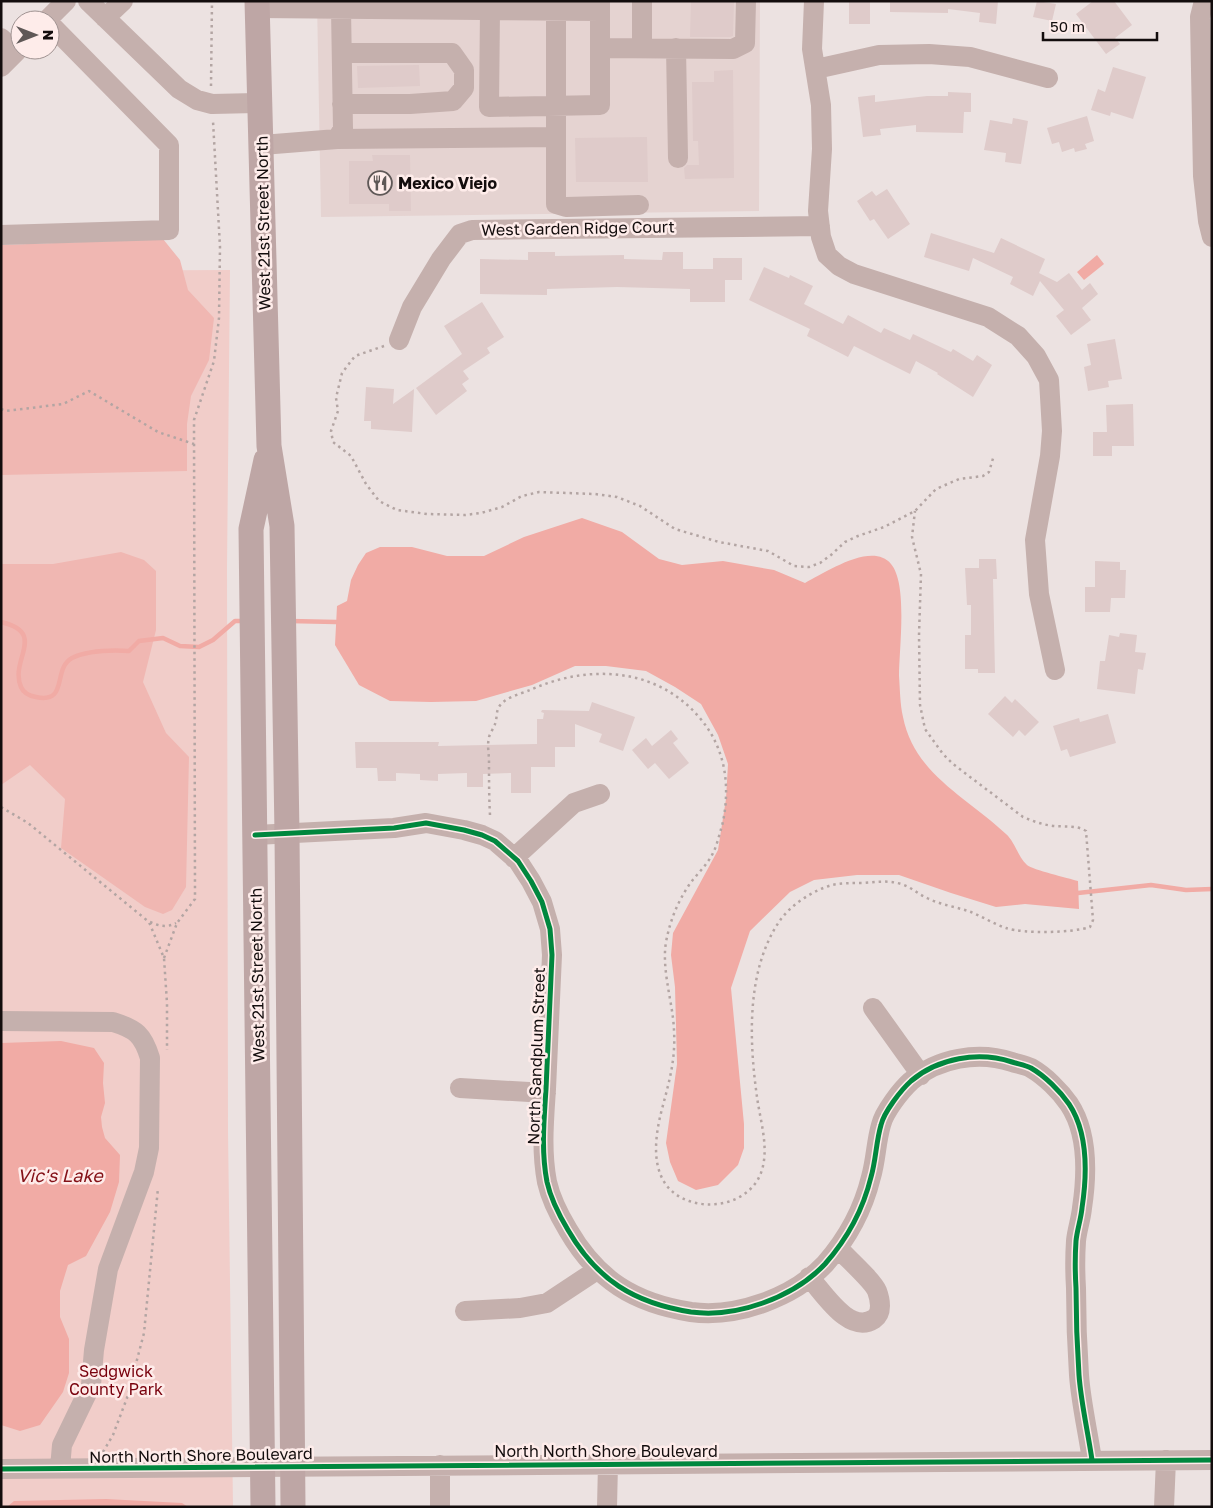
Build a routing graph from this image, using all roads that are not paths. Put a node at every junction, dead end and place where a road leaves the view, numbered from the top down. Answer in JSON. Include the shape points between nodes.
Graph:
{"nodes":[{"id":1,"x":66,"y":1,"type":"edge"},
{"id":2,"x":88,"y":1,"type":"edge"},
{"id":3,"x":123,"y":1,"type":"edge"},
{"id":4,"x":642,"y":1,"type":"edge"},
{"id":5,"x":746,"y":1,"type":"edge"},
{"id":6,"x":814,"y":1,"type":"edge"},
{"id":7,"x":1204,"y":1,"type":"edge"},
{"id":8,"x":257,"y":5,"type":"edge"},
{"id":9,"x":351,"y":6,"type":"edge"},
{"id":10,"x":463,"y":6,"type":"edge"},
{"id":11,"x":600,"y":6,"type":"edge"},
{"id":12,"x":57,"y":10,"type":"edge"},
{"id":13,"x":490,"y":10,"type":"junction"},
{"id":14,"x":556,"y":11,"type":"junction"},
{"id":15,"x":105,"y":18,"type":"junction"},
{"id":16,"x":60,"y":34,"type":"edge"},
{"id":17,"x":600,"y":48,"type":"junction"},
{"id":18,"x":642,"y":48,"type":"junction"},
{"id":19,"x":676,"y":48,"type":"junction"},
{"id":20,"x":10,"y":50,"type":"edge"},
{"id":21,"x":342,"y":53,"type":"junction"},
{"id":22,"x":1,"y":67,"type":"edge"},
{"id":23,"x":816,"y":69,"type":"junction"},
{"id":24,"x":1048,"y":78,"type":"dead end"},
{"id":25,"x":260,"y":103,"type":"junction"},
{"id":26,"x":342,"y":104,"type":"junction"},
{"id":27,"x":556,"y":107,"type":"junction"},
{"id":28,"x":556,"y":137,"type":"junction"},
{"id":29,"x":337,"y":139,"type":"junction"},
{"id":30,"x":262,"y":145,"type":"junction"},
{"id":31,"x":678,"y":158,"type":"dead end"},
{"id":32,"x":639,"y":205,"type":"dead end"},
{"id":33,"x":820,"y":226,"type":"junction"},
{"id":34,"x":1,"y":235,"type":"edge"},
{"id":35,"x":1212,"y":237,"type":"edge"},
{"id":36,"x":399,"y":340,"type":"road end"},
{"id":37,"x":269,"y":446,"type":"junction"},
{"id":38,"x":1055,"y":670,"type":"dead end"},
{"id":39,"x":600,"y":794,"type":"dead end"},
{"id":40,"x":287,"y":834,"type":"junction"},
{"id":41,"x":255,"y":835,"type":"junction"},
{"id":42,"x":514,"y":858,"type":"junction"},
{"id":43,"x":873,"y":1008,"type":"dead end"},
{"id":44,"x":1,"y":1021,"type":"edge"},
{"id":45,"x":921,"y":1075,"type":"junction"},
{"id":46,"x":460,"y":1088,"type":"dead end"},
{"id":47,"x":546,"y":1093,"type":"junction"},
{"id":48,"x":838,"y":1248,"type":"junction"},
{"id":49,"x":597,"y":1270,"type":"junction"},
{"id":50,"x":810,"y":1277,"type":"junction"},
{"id":51,"x":465,"y":1311,"type":"dead end"},
{"id":52,"x":1092,"y":1460,"type":"junction"},
{"id":53,"x":1166,"y":1460,"type":"junction"},
{"id":54,"x":1212,"y":1460,"type":"edge"},
{"id":55,"x":608,"y":1464,"type":"junction"},
{"id":56,"x":440,"y":1465,"type":"junction"},
{"id":57,"x":293,"y":1466,"type":"junction"},
{"id":58,"x":262,"y":1467,"type":"junction"},
{"id":59,"x":60,"y":1468,"type":"junction"},
{"id":60,"x":1,"y":1469,"type":"edge"},
{"id":61,"x":263,"y":1507,"type":"edge"},
{"id":62,"x":293,"y":1507,"type":"edge"},
{"id":63,"x":440,"y":1507,"type":"edge"},
{"id":64,"x":607,"y":1507,"type":"edge"},
{"id":65,"x":1164,"y":1507,"type":"edge"}],
"edges":[{"from":1,"to":12,"type":"street"},
{"from":2,"to":15,"type":"street"},
{"from":3,"to":15,"type":"street"},
{"from":4,"to":18,"type":"street"},
{"from":5,"to":19,"type":"street","via":[[745,43],[733,49]]},
{"from":6,"to":23,"type":"street","via":[[812,50]]},
{"from":7,"to":35,"type":"street","via":[[1200,17],[1203,176]]},
{"from":8,"to":9,"type":"street"},
{"from":8,"to":25,"type":"main road","name":"West 21st Street North"},
{"from":9,"to":10,"type":"street"},
{"from":9,"to":21,"type":"street"},
{"from":10,"to":13,"type":"street"},
{"from":11,"to":14,"type":"street"},
{"from":11,"to":17,"type":"street"},
{"from":13,"to":14,"type":"street"},
{"from":13,"to":27,"type":"street","via":[[489,108]]},
{"from":14,"to":27,"type":"street"},
{"from":15,"to":25,"type":"street","via":[[179,89],[197,100],[212,104]]},
{"from":16,"to":34,"type":"street","via":[[169,145],[169,230]]},
{"from":17,"to":18,"type":"street"},
{"from":17,"to":27,"type":"street","via":[[600,105]]},
{"from":18,"to":19,"type":"street"},
{"from":19,"to":31,"type":"street"},
{"from":20,"to":22,"type":"street"},
{"from":21,"to":26,"type":"street"},
{"from":21,"to":26,"type":"street","via":[[452,53],[464,70],[464,88],[453,101]]},
{"from":23,"to":24,"type":"street","via":[[879,55],[929,54],[970,57]]},
{"from":23,"to":33,"type":"street","via":[[821,106]]},
{"from":25,"to":30,"type":"main road","name":"West 21st Street North"},
{"from":26,"to":29,"type":"street","via":[[343,129]]},
{"from":27,"to":28,"type":"street"},
{"from":28,"to":29,"type":"street"},
{"from":28,"to":32,"type":"street","via":[[556,204],[566,207]]},
{"from":29,"to":30,"type":"street"},
{"from":30,"to":37,"type":"main road","name":"West 21st Street North"},
{"from":33,"to":36,"type":"street","name":"West Garden Ridge Court","via":[[472,230],[460,234],[441,258],[412,307]]},
{"from":33,"to":38,"type":"street","via":[[827,255],[839,266],[854,274],[988,317],[1018,336],[1036,356],[1049,380],[1052,431],[1035,540],[1039,594]]},
{"from":37,"to":40,"type":"main road","name":"West 21st Street North","via":[[282,526]]},
{"from":37,"to":41,"type":"main road","name":"West 21st Street North","via":[[252,529]]},
{"from":39,"to":42,"type":"street","via":[[574,803]]},
{"from":40,"to":41,"type":"street","name":"North Sandplum Street"},
{"from":40,"to":42,"type":"street","name":"North Sandplum Street","via":[[426,823],[482,835],[495,841]]},
{"from":40,"to":57,"type":"main road","name":"West 21st Street North"},
{"from":41,"to":58,"type":"main road","name":"West 21st Street North"},
{"from":42,"to":47,"type":"street","name":"North Sandplum Street","via":[[542,902],[550,929],[552,955]]},
{"from":43,"to":45,"type":"street"},
{"from":44,"to":59,"type":"street","via":[[113,1022],[138,1033],[150,1058],[149,1148],[144,1172],[108,1269],[91,1385],[62,1445]]},
{"from":45,"to":48,"type":"street","name":"North Sandplum Street","via":[[911,1081],[881,1121],[863,1205]]},
{"from":45,"to":52,"type":"street","name":"North Sandplum Street","via":[[937,1064],[966,1057],[998,1058],[1030,1068],[1071,1106],[1082,1134],[1085,1159],[1076,1241],[1076,1286],[1079,1377]]},
{"from":46,"to":47,"type":"street"},
{"from":47,"to":49,"type":"street","name":"North Sandplum Street","via":[[543,1143],[552,1201],[575,1242]]},
{"from":48,"to":50,"type":"street","name":"North Sandplum Street"},
{"from":48,"to":50,"type":"street","via":[[876,1289],[880,1308],[877,1317],[867,1323],[850,1320],[839,1312]]},
{"from":49,"to":50,"type":"street","name":"North Sandplum Street","via":[[619,1287],[644,1299],[672,1309],[705,1314],[738,1311],[768,1302]]},
{"from":49,"to":51,"type":"street","via":[[547,1303]]},
{"from":52,"to":53,"type":"street","name":"North North Shore Boulevard"},
{"from":52,"to":55,"type":"street","name":"North North Shore Boulevard"},
{"from":53,"to":54,"type":"street","name":"North North Shore Boulevard"},
{"from":53,"to":65,"type":"street"},
{"from":55,"to":56,"type":"street","name":"North North Shore Boulevard"},
{"from":55,"to":64,"type":"street"},
{"from":56,"to":57,"type":"street","name":"North North Shore Boulevard"},
{"from":56,"to":63,"type":"street"},
{"from":57,"to":58,"type":"street","name":"North North Shore Boulevard"},
{"from":57,"to":62,"type":"main road","name":"West 21st Street North"},
{"from":58,"to":59,"type":"street","name":"North North Shore Boulevard"},
{"from":58,"to":61,"type":"main road","name":"West 21st Street North"},
{"from":59,"to":60,"type":"street","name":"North North Shore Boulevard"}]}
